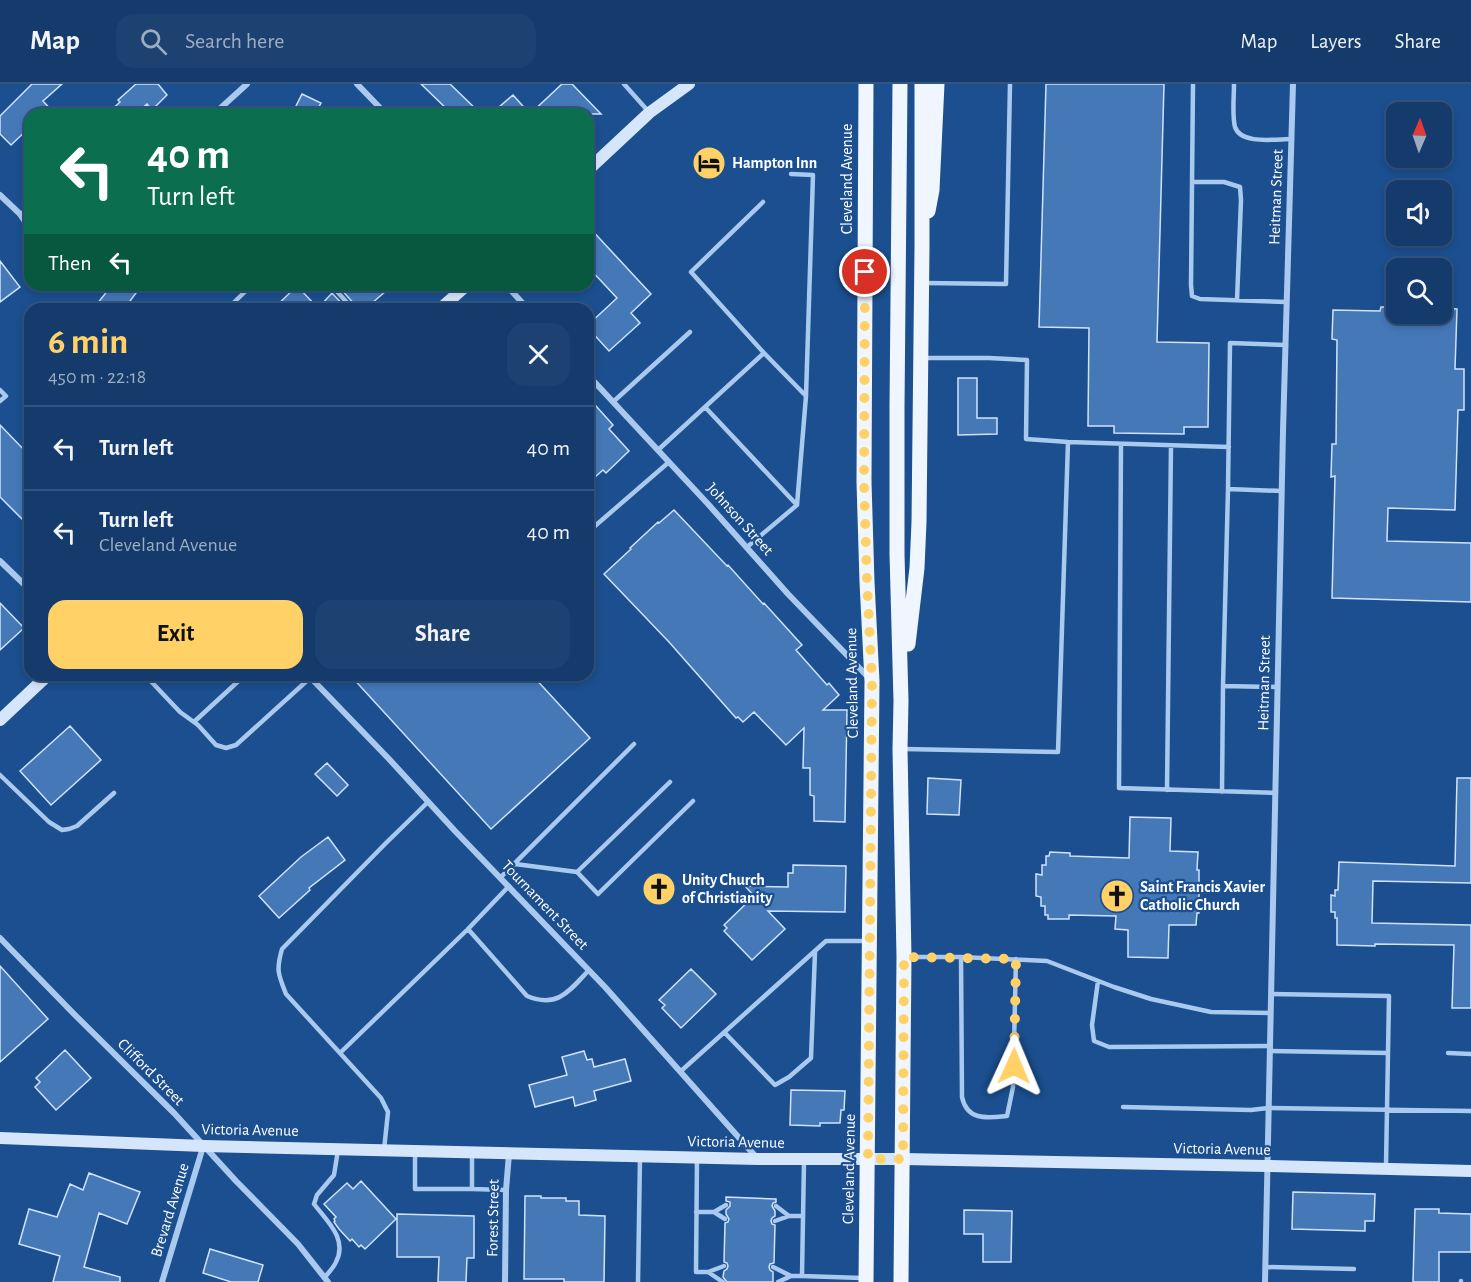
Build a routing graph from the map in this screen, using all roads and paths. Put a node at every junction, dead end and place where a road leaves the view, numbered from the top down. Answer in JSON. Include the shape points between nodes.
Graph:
{"nodes":[{"id":1,"x":247,"y":84,"type":"edge"},
{"id":2,"x":357,"y":84,"type":"edge"},
{"id":3,"x":624,"y":84,"type":"edge"},
{"id":4,"x":673,"y":84,"type":"edge"},
{"id":5,"x":689,"y":84,"type":"edge"},
{"id":6,"x":866,"y":84,"type":"edge"},
{"id":7,"x":900,"y":84,"type":"edge"},
{"id":8,"x":922,"y":84,"type":"edge"},
{"id":9,"x":937,"y":84,"type":"edge"},
{"id":10,"x":1010,"y":84,"type":"edge"},
{"id":11,"x":1193,"y":84,"type":"edge"},
{"id":12,"x":1234,"y":84,"type":"edge"},
{"id":13,"x":1293,"y":84,"type":"edge"},
{"id":14,"x":221,"y":108,"type":"edge"},
{"id":15,"x":380,"y":108,"type":"edge"},
{"id":16,"x":649,"y":113,"type":"junction"},
{"id":17,"x":1292,"y":139,"type":"junction"},
{"id":18,"x":594,"y":164,"type":"edge"},
{"id":19,"x":791,"y":174,"type":"dead end"},
{"id":20,"x":1192,"y":182,"type":"junction"},
{"id":21,"x":0,"y":195,"type":"edge"},
{"id":22,"x":763,"y":202,"type":"dead end"},
{"id":23,"x":19,"y":213,"type":"junction"},
{"id":24,"x":24,"y":215,"type":"edge"},
{"id":25,"x":24,"y":220,"type":"edge"},
{"id":26,"x":922,"y":246,"type":"junction"},
{"id":27,"x":922,"y":284,"type":"junction"},
{"id":28,"x":246,"y":291,"type":"edge"},
{"id":29,"x":336,"y":291,"type":"edge"},
{"id":30,"x":460,"y":291,"type":"edge"},
{"id":31,"x":512,"y":291,"type":"edge"},
{"id":32,"x":1237,"y":300,"type":"junction"},
{"id":33,"x":1287,"y":302,"type":"junction"},
{"id":34,"x":233,"y":303,"type":"edge"},
{"id":35,"x":347,"y":303,"type":"edge"},
{"id":36,"x":447,"y":303,"type":"edge"},
{"id":37,"x":522,"y":303,"type":"edge"},
{"id":38,"x":690,"y":332,"type":"dead end"},
{"id":39,"x":1286,"y":345,"type":"junction"},
{"id":40,"x":764,"y":353,"type":"junction"},
{"id":41,"x":921,"y":358,"type":"junction"},
{"id":42,"x":594,"y":381,"type":"edge"},
{"id":43,"x":0,"y":390,"type":"edge"},
{"id":44,"x":806,"y":396,"type":"junction"},
{"id":45,"x":0,"y":402,"type":"edge"},
{"id":46,"x":613,"y":402,"type":"junction"},
{"id":47,"x":705,"y":407,"type":"junction"},
{"id":48,"x":1068,"y":442,"type":"junction"},
{"id":49,"x":1121,"y":444,"type":"junction"},
{"id":50,"x":1171,"y":446,"type":"junction"},
{"id":51,"x":1229,"y":447,"type":"junction"},
{"id":52,"x":658,"y":450,"type":"junction"},
{"id":53,"x":669,"y":462,"type":"junction"},
{"id":54,"x":1228,"y":489,"type":"junction"},
{"id":55,"x":1282,"y":491,"type":"junction"},
{"id":56,"x":797,"y":505,"type":"junction"},
{"id":57,"x":594,"y":527,"type":"edge"},
{"id":58,"x":747,"y":547,"type":"junction"},
{"id":59,"x":0,"y":561,"type":"edge"},
{"id":60,"x":24,"y":584,"type":"edge"},
{"id":61,"x":42,"y":681,"type":"edge"},
{"id":62,"x":151,"y":681,"type":"edge"},
{"id":63,"x":238,"y":681,"type":"edge"},
{"id":64,"x":304,"y":681,"type":"edge"},
{"id":65,"x":314,"y":681,"type":"edge"},
{"id":66,"x":872,"y":681,"type":"junction"},
{"id":67,"x":1223,"y":686,"type":"junction"},
{"id":68,"x":1278,"y":687,"type":"junction"},
{"id":69,"x":901,"y":701,"type":"junction"},
{"id":70,"x":0,"y":720,"type":"edge"},
{"id":71,"x":195,"y":721,"type":"junction"},
{"id":72,"x":634,"y":744,"type":"dead end"},
{"id":73,"x":900,"y":749,"type":"junction"},
{"id":74,"x":0,"y":775,"type":"edge"},
{"id":75,"x":670,"y":782,"type":"dead end"},
{"id":76,"x":1167,"y":790,"type":"junction"},
{"id":77,"x":1222,"y":792,"type":"junction"},
{"id":78,"x":114,"y":793,"type":"dead end"},
{"id":79,"x":1276,"y":793,"type":"junction"},
{"id":80,"x":693,"y":801,"type":"dead end"},
{"id":81,"x":428,"y":802,"type":"junction"},
{"id":82,"x":514,"y":864,"type":"junction"},
{"id":83,"x":577,"y":872,"type":"junction"},
{"id":84,"x":500,"y":878,"type":"junction"},
{"id":85,"x":509,"y":886,"type":"junction"},
{"id":86,"x":468,"y":929,"type":"junction"},
{"id":87,"x":0,"y":938,"type":"edge"},
{"id":88,"x":869,"y":941,"type":"junction"},
{"id":89,"x":815,"y":952,"type":"junction"},
{"id":90,"x":904,"y":957,"type":"junction"},
{"id":91,"x":961,"y":957,"type":"junction"},
{"id":92,"x":1016,"y":959,"type":"junction"},
{"id":93,"x":589,"y":970,"type":"junction"},
{"id":94,"x":1098,"y":981,"type":"junction"},
{"id":95,"x":1271,"y":994,"type":"junction"},
{"id":96,"x":1271,"y":1013,"type":"junction"},
{"id":97,"x":725,"y":1033,"type":"junction"},
{"id":98,"x":1270,"y":1048,"type":"junction"},
{"id":99,"x":340,"y":1053,"type":"junction"},
{"id":100,"x":1388,"y":1053,"type":"junction"},
{"id":101,"x":1448,"y":1053,"type":"dead end"},
{"id":102,"x":1471,"y":1054,"type":"edge"},
{"id":103,"x":681,"y":1071,"type":"junction"},
{"id":104,"x":1123,"y":1107,"type":"dead end"},
{"id":105,"x":1268,"y":1108,"type":"junction"},
{"id":106,"x":1387,"y":1110,"type":"junction"},
{"id":107,"x":1471,"y":1111,"type":"edge"},
{"id":108,"x":0,"y":1138,"type":"edge"},
{"id":109,"x":204,"y":1146,"type":"junction"},
{"id":110,"x":338,"y":1149,"type":"junction"},
{"id":111,"x":384,"y":1150,"type":"junction"},
{"id":112,"x":415,"y":1150,"type":"junction"},
{"id":113,"x":472,"y":1152,"type":"junction"},
{"id":114,"x":509,"y":1154,"type":"junction"},
{"id":115,"x":640,"y":1157,"type":"junction"},
{"id":116,"x":697,"y":1158,"type":"junction"},
{"id":117,"x":804,"y":1159,"type":"junction"},
{"id":118,"x":868,"y":1159,"type":"junction"},
{"id":119,"x":903,"y":1159,"type":"junction"},
{"id":120,"x":758,"y":1160,"type":"junction"},
{"id":121,"x":1267,"y":1166,"type":"junction"},
{"id":122,"x":1386,"y":1169,"type":"junction"},
{"id":123,"x":1471,"y":1171,"type":"edge"},
{"id":124,"x":471,"y":1189,"type":"junction"},
{"id":125,"x":506,"y":1190,"type":"junction"},
{"id":126,"x":726,"y":1205,"type":"dead end"},
{"id":127,"x":776,"y":1206,"type":"dead end"},
{"id":128,"x":696,"y":1212,"type":"junction"},
{"id":129,"x":714,"y":1212,"type":"junction"},
{"id":130,"x":789,"y":1215,"type":"junction"},
{"id":131,"x":803,"y":1216,"type":"junction"},
{"id":132,"x":725,"y":1219,"type":"dead end"},
{"id":133,"x":775,"y":1221,"type":"dead end"},
{"id":134,"x":724,"y":1266,"type":"dead end"},
{"id":135,"x":773,"y":1267,"type":"dead end"},
{"id":136,"x":1265,"y":1267,"type":"junction"},
{"id":137,"x":1354,"y":1269,"type":"dead end"},
{"id":138,"x":708,"y":1272,"type":"junction"},
{"id":139,"x":791,"y":1276,"type":"junction"},
{"id":140,"x":802,"y":1276,"type":"junction"},
{"id":141,"x":326,"y":1280,"type":"edge"},
{"id":142,"x":866,"y":1280,"type":"edge"},
{"id":143,"x":162,"y":1282,"type":"edge"},
{"id":144,"x":505,"y":1282,"type":"edge"},
{"id":145,"x":638,"y":1282,"type":"edge"},
{"id":146,"x":723,"y":1282,"type":"edge"},
{"id":147,"x":778,"y":1282,"type":"edge"},
{"id":148,"x":902,"y":1282,"type":"edge"},
{"id":149,"x":1265,"y":1282,"type":"edge"}],
"edges":[{"from":1,"to":14,"type":"street"},
{"from":2,"to":15,"type":"street"},
{"from":3,"to":16,"type":"lane"},
{"from":4,"to":16,"type":"street"},
{"from":5,"to":16,"type":"street"},
{"from":6,"to":66,"type":"main road","name":"Cleveland Avenue","via":[[864,482]]},
{"from":7,"to":69,"type":"main road","via":[[897,554]]},
{"from":8,"to":26,"type":"main road"},
{"from":9,"to":26,"type":"main road","via":[[932,190]]},
{"from":10,"to":27,"type":"lane","via":[[1006,284]]},
{"from":11,"to":20,"type":"lane"},
{"from":12,"to":17,"type":"lane","via":[[1237,131],[1250,140]]},
{"from":13,"to":17,"type":"street","name":"Heitman Street"},
{"from":16,"to":18,"type":"street"},
{"from":17,"to":33,"type":"street","name":"Heitman Street"},
{"from":19,"to":44,"type":"lane","via":[[813,175]]},
{"from":20,"to":32,"type":"lane","via":[[1192,296]]},
{"from":20,"to":32,"type":"lane","via":[[1224,182],[1240,187]]},
{"from":21,"to":23,"type":"street"},
{"from":22,"to":40,"type":"lane","via":[[690,272]]},
{"from":23,"to":24,"type":"street"},
{"from":23,"to":25,"type":"street"},
{"from":26,"to":27,"type":"main road"},
{"from":27,"to":41,"type":"main road"},
{"from":28,"to":34,"type":"lane"},
{"from":29,"to":35,"type":"lane"},
{"from":30,"to":36,"type":"street"},
{"from":31,"to":37,"type":"street"},
{"from":32,"to":33,"type":"lane"},
{"from":33,"to":39,"type":"street","name":"Heitman Street"},
{"from":38,"to":46,"type":"lane"},
{"from":39,"to":51,"type":"lane","via":[[1230,344]]},
{"from":39,"to":55,"type":"street","name":"Heitman Street"},
{"from":40,"to":44,"type":"lane"},
{"from":40,"to":47,"type":"lane"},
{"from":41,"to":48,"type":"lane","via":[[1027,360],[1026,439]]},
{"from":41,"to":69,"type":"main road","via":[[919,522]]},
{"from":42,"to":46,"type":"street","name":"Johnson Street"},
{"from":43,"to":45,"type":"lane","via":[[6,396]]},
{"from":44,"to":56,"type":"lane"},
{"from":46,"to":52,"type":"street","name":"Johnson Street"},
{"from":47,"to":52,"type":"lane"},
{"from":47,"to":56,"type":"lane"},
{"from":48,"to":49,"type":"lane"},
{"from":48,"to":73,"type":"lane","via":[[1058,752]]},
{"from":49,"to":50,"type":"lane"},
{"from":49,"to":76,"type":"lane","via":[[1119,789]]},
{"from":50,"to":51,"type":"lane"},
{"from":50,"to":76,"type":"lane"},
{"from":51,"to":54,"type":"lane"},
{"from":52,"to":53,"type":"street","name":"Johnson Street"},
{"from":53,"to":57,"type":"lane"},
{"from":53,"to":58,"type":"street","name":"Johnson Street"},
{"from":54,"to":55,"type":"lane"},
{"from":54,"to":67,"type":"lane"},
{"from":55,"to":68,"type":"street","name":"Heitman Street"},
{"from":56,"to":58,"type":"lane"},
{"from":58,"to":66,"type":"street","name":"Johnson Street"},
{"from":59,"to":60,"type":"street"},
{"from":61,"to":70,"type":"street"},
{"from":62,"to":71,"type":"lane","via":[[180,712]]},
{"from":63,"to":71,"type":"lane"},
{"from":64,"to":71,"type":"lane","via":[[230,748],[216,745]]},
{"from":65,"to":81,"type":"street","name":"Tournament Street"},
{"from":66,"to":88,"type":"main road","name":"Cleveland Avenue"},
{"from":67,"to":68,"type":"lane"},
{"from":67,"to":77,"type":"lane"},
{"from":68,"to":79,"type":"street","name":"Heitman Street"},
{"from":69,"to":73,"type":"main road"},
{"from":72,"to":82,"type":"lane"},
{"from":73,"to":90,"type":"main road"},
{"from":74,"to":78,"type":"lane","via":[[62,830],[77,826]]},
{"from":75,"to":83,"type":"lane"},
{"from":76,"to":77,"type":"lane"},
{"from":77,"to":79,"type":"lane"},
{"from":79,"to":95,"type":"street","name":"Heitman Street"},
{"from":80,"to":83,"type":"lane","via":[[598,894]]},
{"from":81,"to":84,"type":"street","name":"Tournament Street"},
{"from":81,"to":99,"type":"lane","via":[[282,949],[277,964],[286,994]]},
{"from":82,"to":83,"type":"lane"},
{"from":82,"to":84,"type":"lane"},
{"from":84,"to":85,"type":"street","name":"Tournament Street"},
{"from":85,"to":86,"type":"lane"},
{"from":85,"to":93,"type":"street","name":"Tournament Street"},
{"from":86,"to":93,"type":"lane","via":[[527,996],[536,1000],[547,1001],[566,994]]},
{"from":86,"to":99,"type":"lane"},
{"from":87,"to":109,"type":"street","name":"Clifford Street"},
{"from":88,"to":89,"type":"lane","via":[[826,941]]},
{"from":88,"to":118,"type":"main road","name":"Cleveland Avenue"},
{"from":89,"to":97,"type":"lane"},
{"from":89,"to":97,"type":"lane","via":[[812,1058],[775,1085]]},
{"from":90,"to":91,"type":"lane"},
{"from":90,"to":119,"type":"main road"},
{"from":91,"to":92,"type":"lane"},
{"from":91,"to":92,"type":"lane","via":[[962,1097],[970,1113],[987,1118],[1007,1116],[1013,1087]]},
{"from":92,"to":94,"type":"lane","via":[[1047,961]]},
{"from":93,"to":103,"type":"street","name":"Tournament Street"},
{"from":94,"to":96,"type":"lane","via":[[1151,999],[1211,1012]]},
{"from":94,"to":98,"type":"lane","via":[[1092,1025],[1094,1041],[1109,1047]]},
{"from":95,"to":96,"type":"street","name":"Heitman Street"},
{"from":95,"to":100,"type":"lane","via":[[1389,996]]},
{"from":96,"to":98,"type":"street","name":"Heitman Street"},
{"from":97,"to":103,"type":"lane"},
{"from":98,"to":100,"type":"lane"},
{"from":98,"to":105,"type":"street","name":"Heitman Street"},
{"from":99,"to":111,"type":"lane","via":[[381,1098],[388,1112]]},
{"from":100,"to":106,"type":"lane"},
{"from":101,"to":102,"type":"lane"},
{"from":103,"to":120,"type":"street","name":"Tournament Street"},
{"from":104,"to":105,"type":"lane"},
{"from":105,"to":106,"type":"lane"},
{"from":105,"to":121,"type":"street","name":"Heitman Street"},
{"from":106,"to":107,"type":"lane"},
{"from":106,"to":122,"type":"lane"},
{"from":108,"to":109,"type":"street","name":"Victoria Avenue"},
{"from":109,"to":110,"type":"street","name":"Victoria Avenue"},
{"from":109,"to":141,"type":"street","name":"Clifford Street","via":[[298,1244]]},
{"from":109,"to":143,"type":"street","name":"Brevard Avenue"},
{"from":110,"to":111,"type":"street","name":"Victoria Avenue"},
{"from":110,"to":141,"type":"lane","via":[[334,1175],[314,1204],[338,1235],[341,1247]]},
{"from":111,"to":112,"type":"street","name":"Victoria Avenue"},
{"from":112,"to":113,"type":"street","name":"Victoria Avenue"},
{"from":112,"to":124,"type":"lane","via":[[415,1189]]},
{"from":113,"to":114,"type":"street","name":"Victoria Avenue"},
{"from":113,"to":124,"type":"lane"},
{"from":114,"to":115,"type":"street","name":"Victoria Avenue"},
{"from":114,"to":125,"type":"street","name":"Forest Street"},
{"from":115,"to":116,"type":"street","name":"Victoria Avenue"},
{"from":115,"to":145,"type":"lane"},
{"from":116,"to":120,"type":"street","name":"Victoria Avenue"},
{"from":116,"to":128,"type":"lane"},
{"from":117,"to":118,"type":"street","name":"Victoria Avenue"},
{"from":117,"to":120,"type":"street","name":"Victoria Avenue"},
{"from":117,"to":131,"type":"lane"},
{"from":118,"to":119,"type":"street","name":"Victoria Avenue"},
{"from":118,"to":142,"type":"main road","name":"Cleveland Avenue"},
{"from":119,"to":121,"type":"street","name":"Victoria Avenue"},
{"from":119,"to":148,"type":"main road"},
{"from":121,"to":122,"type":"street","name":"Victoria Avenue"},
{"from":121,"to":136,"type":"street","name":"Heitman Street"},
{"from":122,"to":123,"type":"street","name":"Victoria Avenue"},
{"from":124,"to":125,"type":"lane"},
{"from":125,"to":144,"type":"street","name":"Forest Street"},
{"from":126,"to":129,"type":"lane"},
{"from":127,"to":130,"type":"lane"},
{"from":128,"to":129,"type":"lane"},
{"from":128,"to":138,"type":"lane","via":[[696,1272]]},
{"from":129,"to":132,"type":"lane"},
{"from":130,"to":131,"type":"lane"},
{"from":130,"to":133,"type":"lane"},
{"from":131,"to":140,"type":"lane"},
{"from":134,"to":138,"type":"lane"},
{"from":135,"to":139,"type":"lane"},
{"from":136,"to":137,"type":"lane"},
{"from":136,"to":149,"type":"street","name":"Heitman Street"},
{"from":138,"to":146,"type":"lane"},
{"from":139,"to":140,"type":"lane"},
{"from":139,"to":147,"type":"lane"},
{"from":140,"to":142,"type":"lane"}]}
